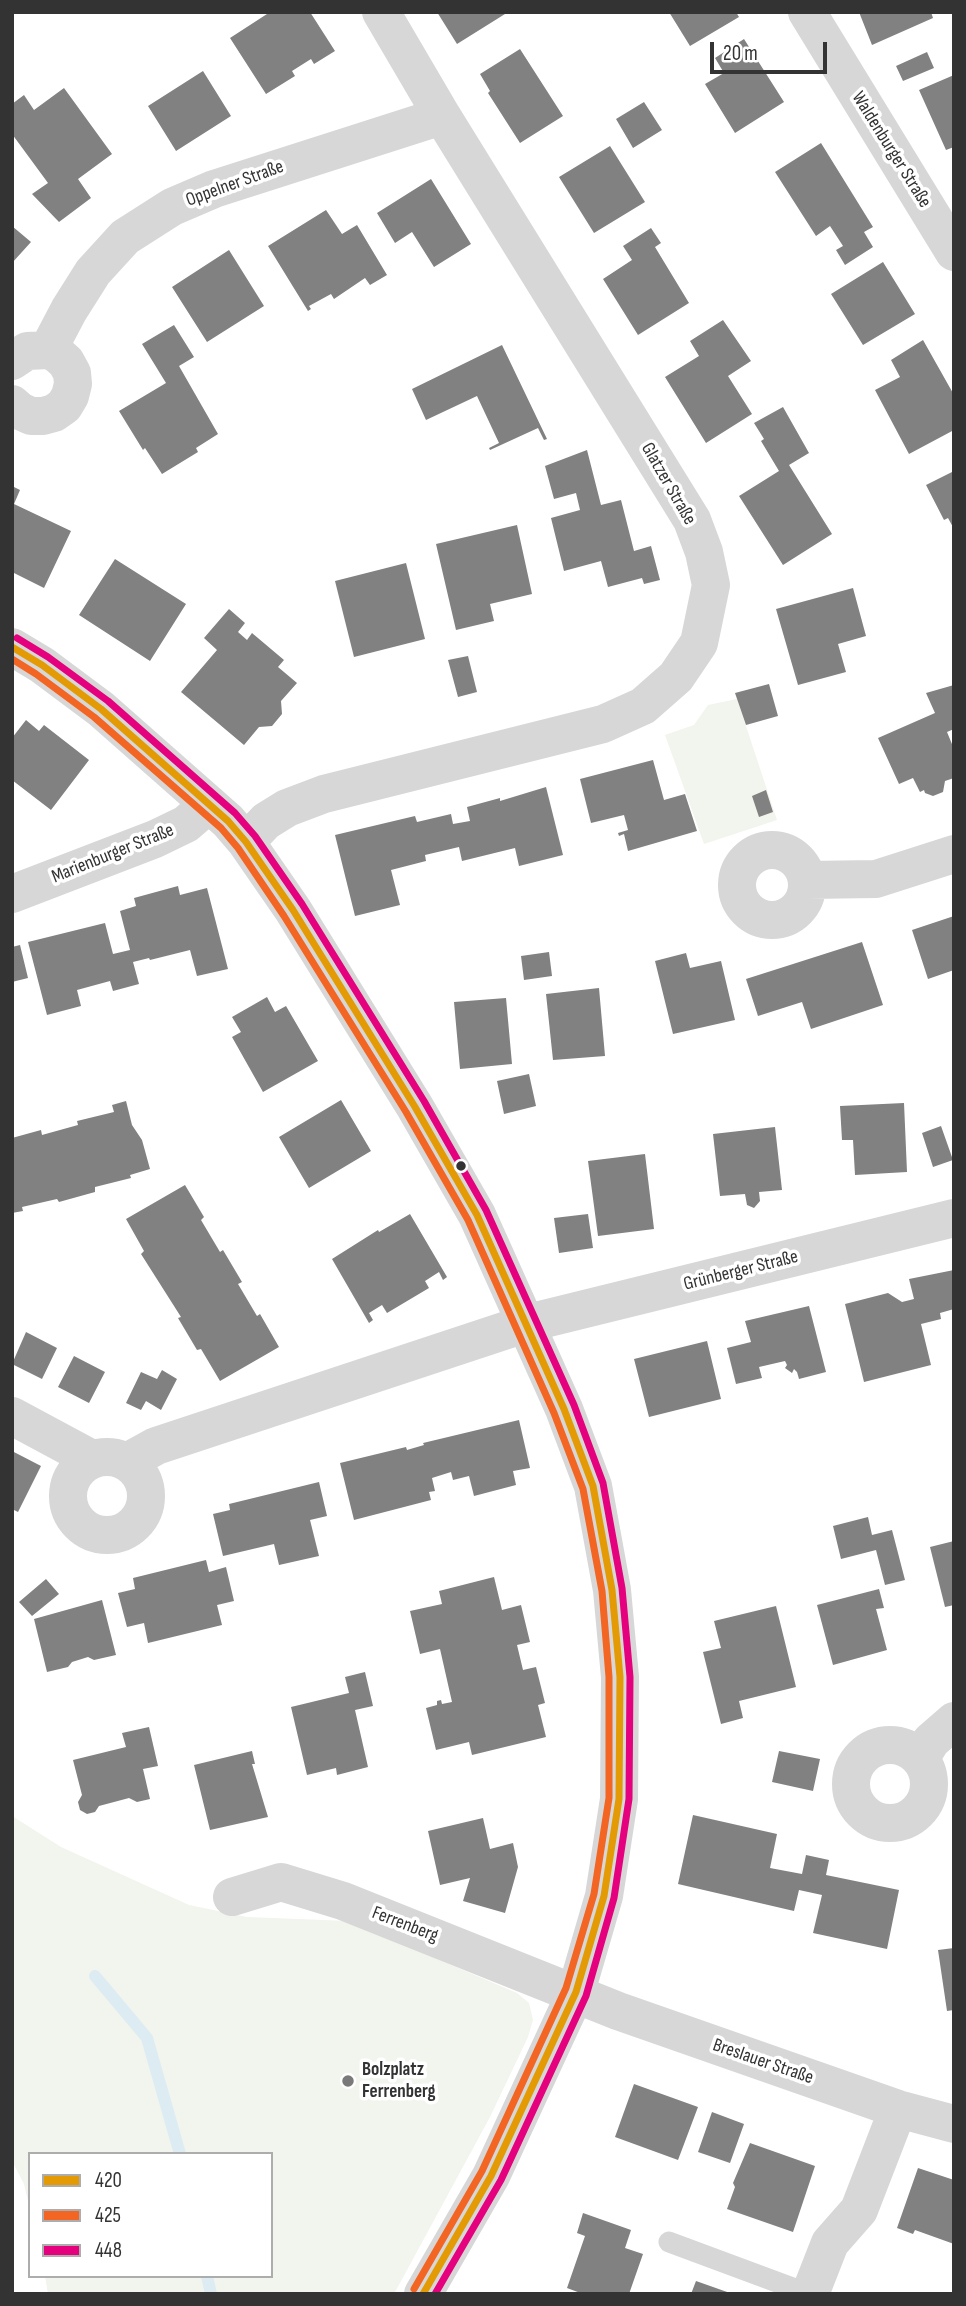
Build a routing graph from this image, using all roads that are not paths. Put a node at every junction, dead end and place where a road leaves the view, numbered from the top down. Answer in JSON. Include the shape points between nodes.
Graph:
{"nodes":[{"id":1,"x":381,"y":12,"type":"edge"},
{"id":2,"x":807,"y":12,"type":"edge"},
{"id":3,"x":442,"y":116,"type":"junction"},
{"id":4,"x":954,"y":252,"type":"edge"},
{"id":5,"x":48,"y":350,"type":"junction"},
{"id":6,"x":12,"y":361,"type":"edge"},
{"id":7,"x":12,"y":404,"type":"edge"},
{"id":8,"x":12,"y":647,"type":"edge"},
{"id":9,"x":209,"y":804,"type":"junction"},
{"id":10,"x":246,"y":842,"type":"junction"},
{"id":11,"x":954,"y":854,"type":"edge"},
{"id":12,"x":807,"y":880,"type":"dead end"},
{"id":13,"x":12,"y":894,"type":"edge"},
{"id":14,"x":954,"y":1218,"type":"edge"},
{"id":15,"x":528,"y":1323,"type":"junction"},
{"id":16,"x":12,"y":1416,"type":"edge"},
{"id":17,"x":954,"y":1721,"type":"edge"},
{"id":18,"x":920,"y":1759,"type":"dead end"},
{"id":19,"x":232,"y":1897,"type":"dead end"},
{"id":20,"x":576,"y":1992,"type":"junction"},
{"id":21,"x":898,"y":2109,"type":"junction"},
{"id":22,"x":954,"y":2123,"type":"edge"},
{"id":23,"x":669,"y":2242,"type":"dead end"},
{"id":24,"x":423,"y":2294,"type":"edge"},
{"id":25,"x":809,"y":2294,"type":"edge"}],
"edges":[{"from":1,"to":3,"type":"street","name":"Glatzer Straße"},
{"from":2,"to":4,"type":"street","name":"Waldenburger Straße"},
{"from":3,"to":5,"type":"street","name":"Oppelner Straße","via":[[214,189],[172,207],[125,237],[93,272]]},
{"from":3,"to":10,"type":"street","name":"Glatzer Straße","via":[[692,520],[711,585],[699,643],[676,677],[643,706],[603,724],[324,794],[287,808]]},
{"from":5,"to":6,"type":"street","via":[[27,351]]},
{"from":5,"to":7,"type":"street","via":[[66,362],[72,373],[73,384],[64,406],[43,416],[20,411]]},
{"from":8,"to":9,"type":"street","via":[[101,709]]},
{"from":9,"to":10,"type":"street"},
{"from":9,"to":13,"type":"street","name":"Marienburger Straße","via":[[186,824],[155,839]]},
{"from":10,"to":15,"type":"street","via":[[415,1107],[477,1215]]},
{"from":11,"to":12,"type":"street","via":[[876,879]]},
{"from":14,"to":15,"type":"street","name":"Grünberger Straße"},
{"from":15,"to":16,"type":"street","name":"Grünberger Straße","via":[[109,1460]]},
{"from":15,"to":20,"type":"street","via":[[593,1486],[612,1590],[620,1677],[617,1813],[604,1896]]},
{"from":17,"to":18,"type":"street","via":[[931,1741]]},
{"from":19,"to":20,"type":"street","name":"Ferrenberg","via":[[281,1882],[343,1901]]},
{"from":20,"to":21,"type":"street","name":"Breslauer Straße","via":[[618,2011]]},
{"from":20,"to":24,"type":"street","via":[[491,2176]]},
{"from":21,"to":22,"type":"street","name":"Breslauer Straße"},
{"from":21,"to":25,"type":"street","via":[[859,2210],[830,2243]]},
{"from":23,"to":25,"type":"lane"}]}
